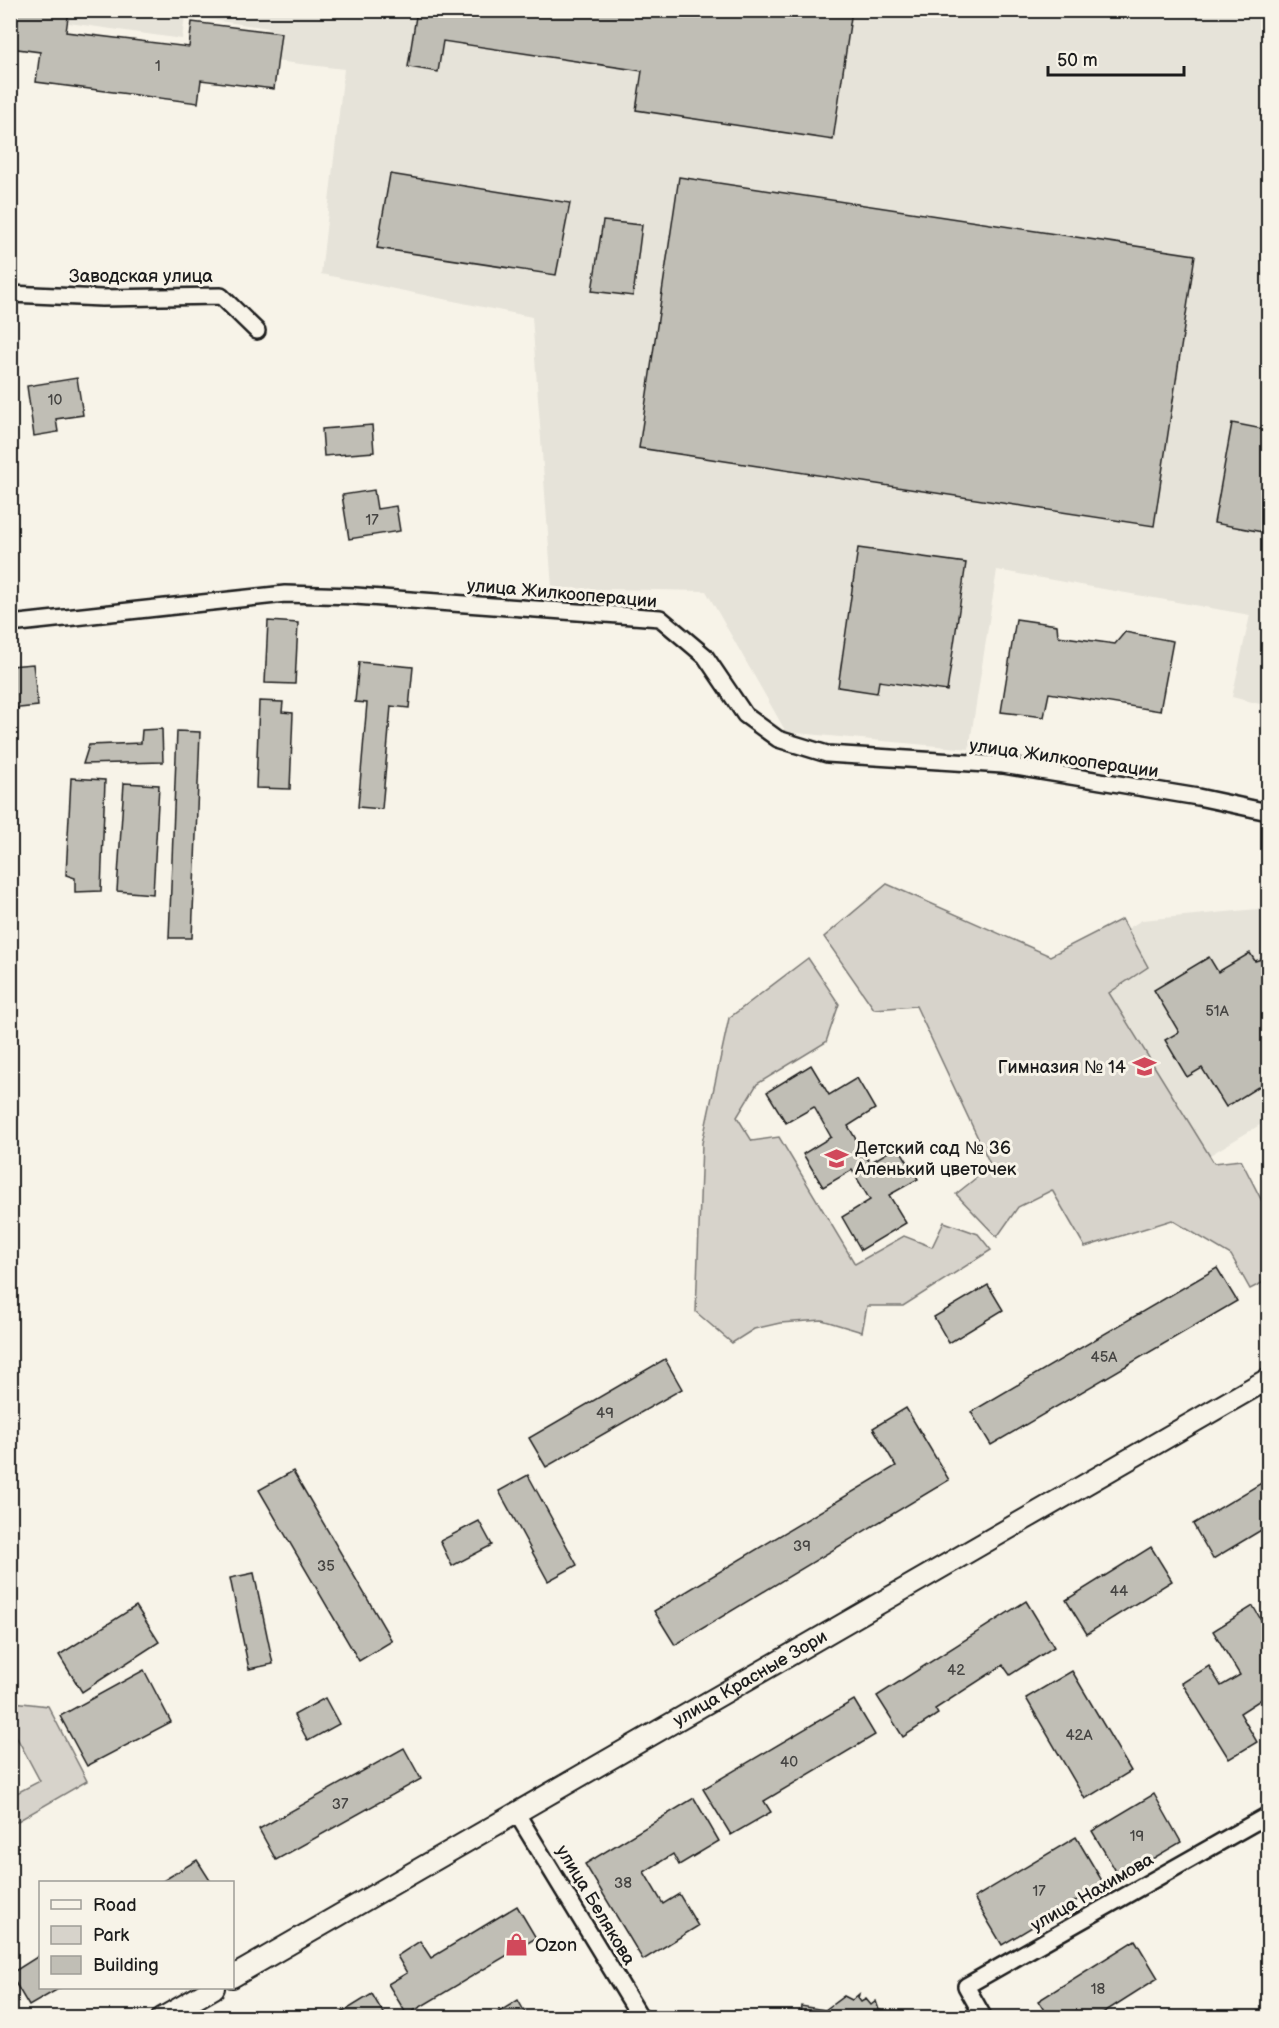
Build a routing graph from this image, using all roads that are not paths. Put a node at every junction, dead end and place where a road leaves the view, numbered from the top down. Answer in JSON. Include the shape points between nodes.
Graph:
{"nodes":[{"id":1,"x":10,"y":294,"type":"edge"},
{"id":2,"x":257,"y":331,"type":"dead end"},
{"id":3,"x":10,"y":624,"type":"edge"},
{"id":4,"x":1269,"y":812,"type":"edge"},
{"id":5,"x":1269,"y":1378,"type":"edge"},
{"id":6,"x":518,"y":1814,"type":"junction"},
{"id":7,"x":1269,"y":1815,"type":"edge"},
{"id":8,"x":234,"y":1976,"type":"edge"},
{"id":9,"x":212,"y":1989,"type":"edge"},
{"id":10,"x":162,"y":2018,"type":"edge"},
{"id":11,"x":641,"y":2018,"type":"edge"},
{"id":12,"x":984,"y":2018,"type":"edge"}],
"edges":[{"from":1,"to":2,"type":"street","name":"Заводская улица","via":[[102,298],[221,296]]},
{"from":3,"to":4,"type":"street","name":"улица Жилкооперации","via":[[285,594],[660,618],[705,656],[745,715],[778,740],[827,754],[1003,765]]},
{"from":5,"to":6,"type":"main road","name":"улица Красные Зори"},
{"from":6,"to":8,"type":"main road","name":"улица Красные Зори"},
{"from":6,"to":11,"type":"street","name":"улица Белякова"},
{"from":7,"to":12,"type":"street","name":"улица Нахимова","via":[[966,1986]]},
{"from":9,"to":10,"type":"main road"}]}
